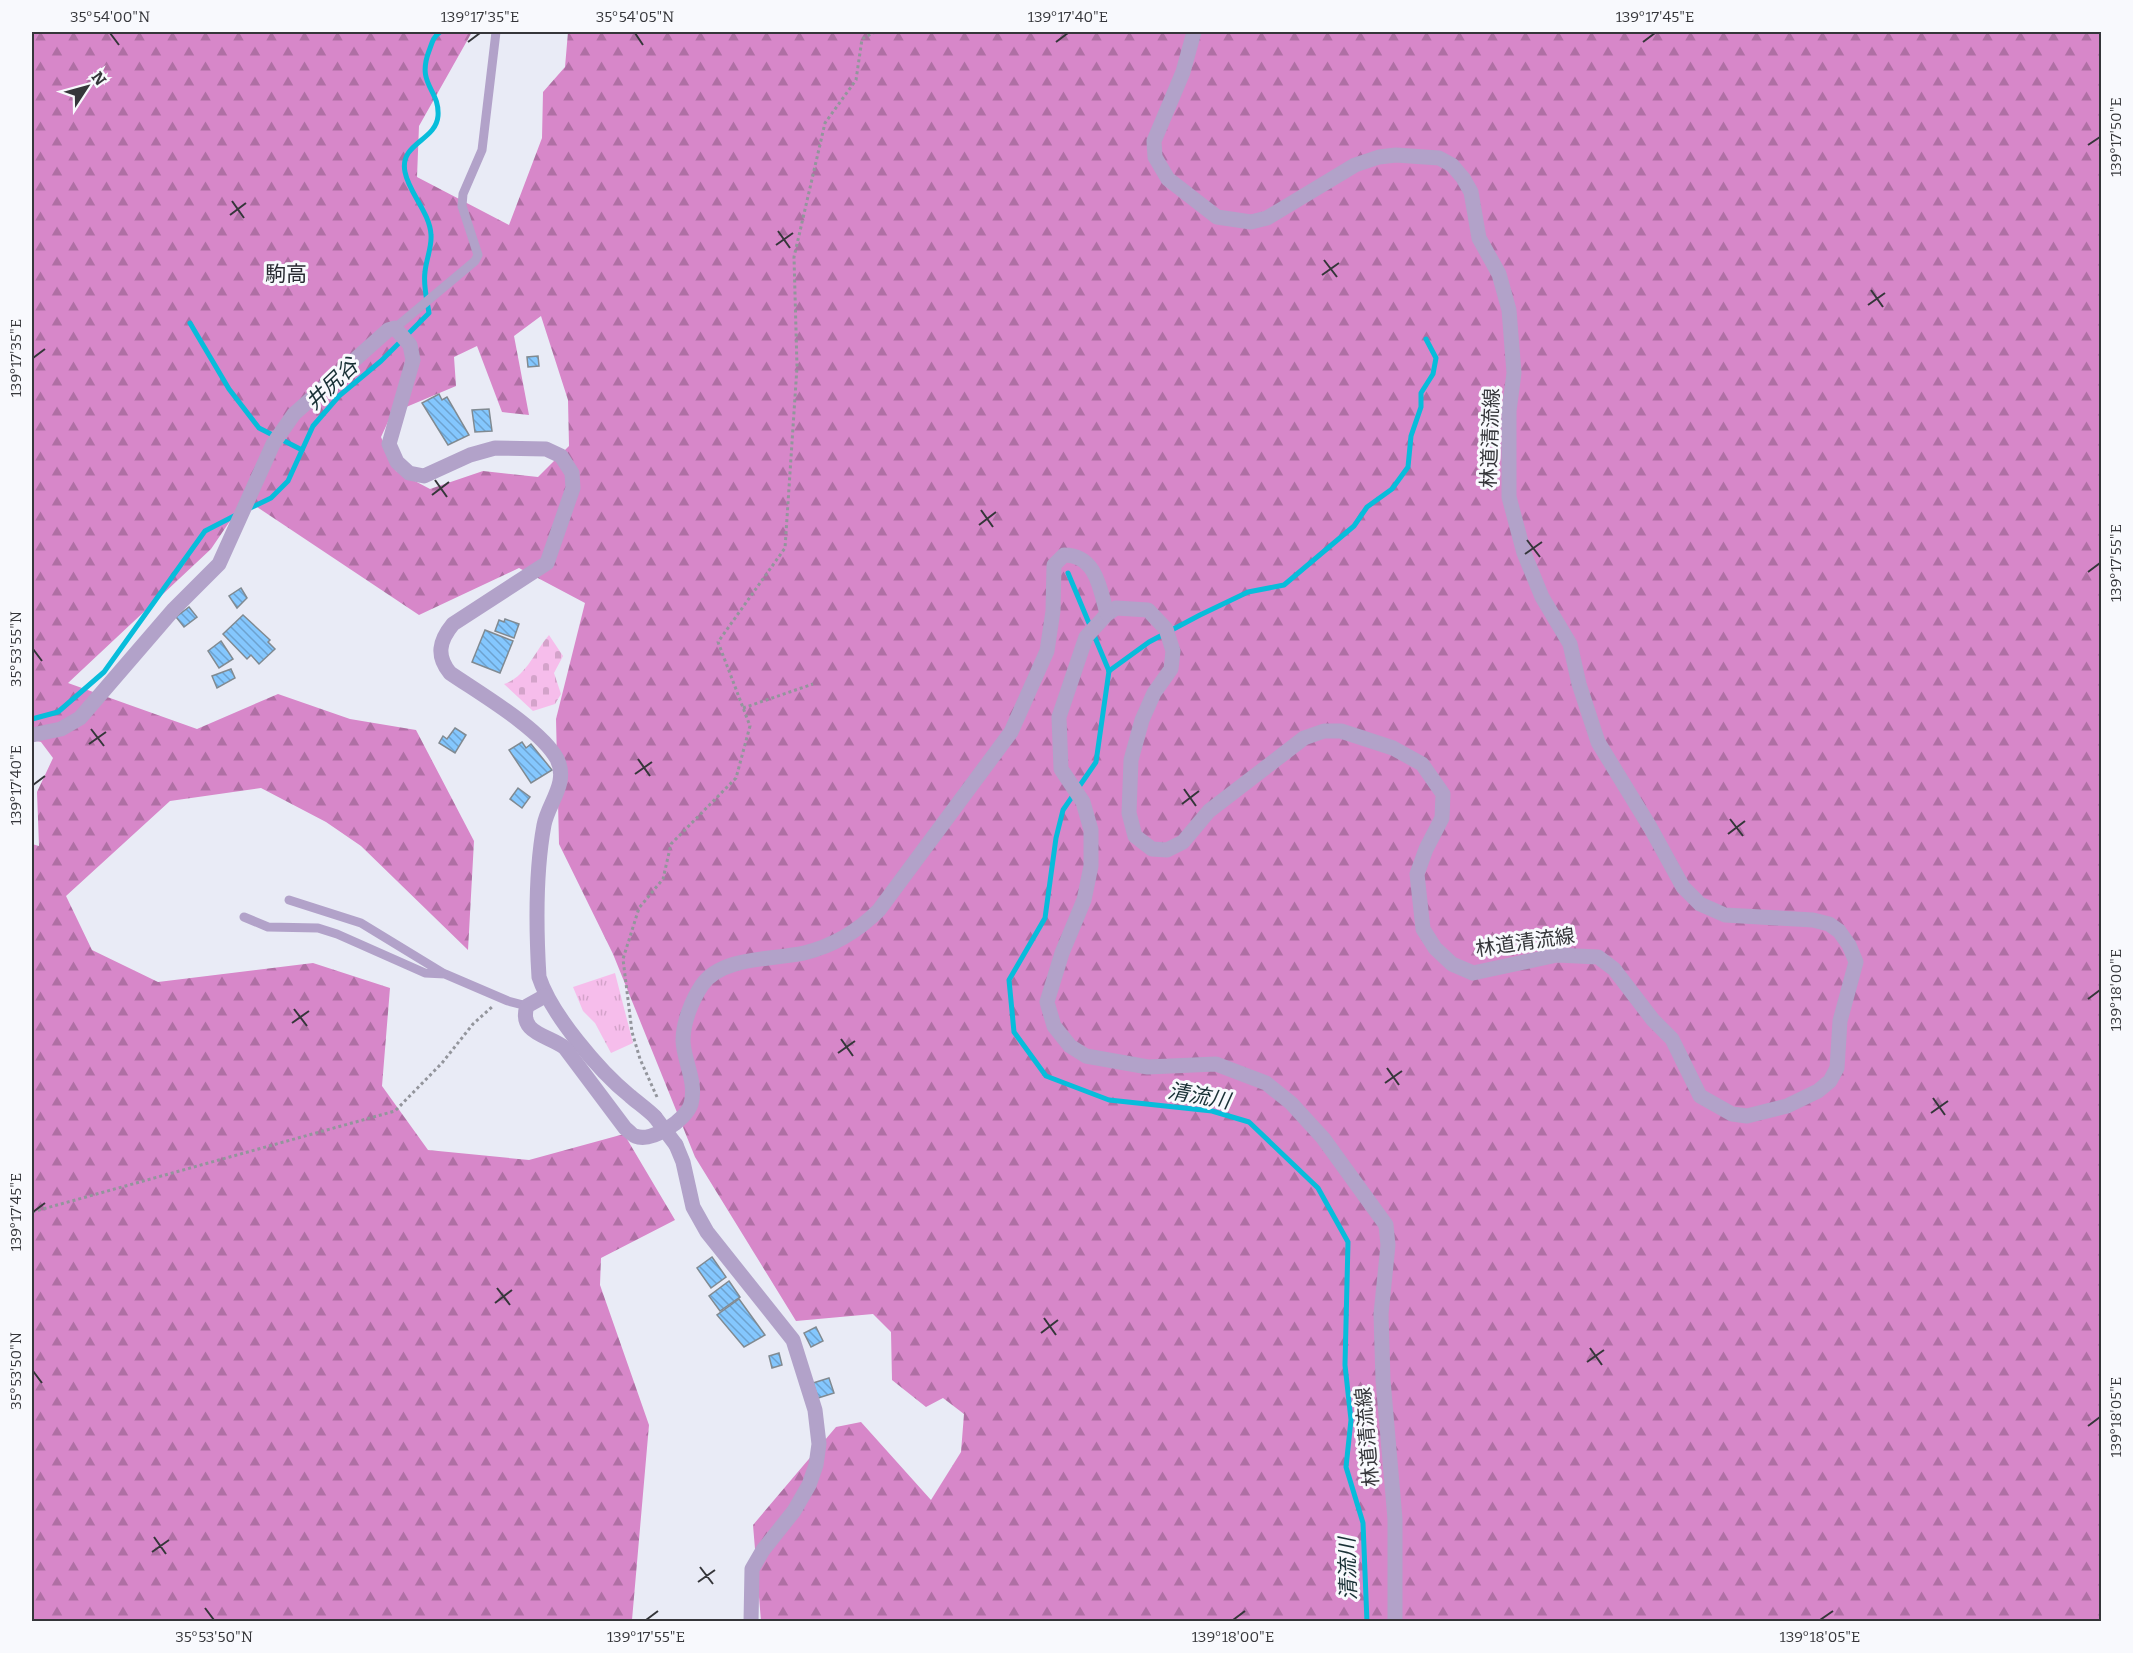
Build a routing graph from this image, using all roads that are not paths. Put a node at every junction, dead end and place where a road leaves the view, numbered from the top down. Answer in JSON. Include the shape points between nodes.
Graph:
{"nodes":[{"id":1,"x":496,"y":32,"type":"edge"},
{"id":2,"x":1194,"y":32,"type":"edge"},
{"id":3,"x":395,"y":328,"type":"junction"},
{"id":4,"x":1107,"y":614,"type":"junction"},
{"id":5,"x":32,"y":735,"type":"edge"},
{"id":6,"x":289,"y":900,"type":"dead end"},
{"id":7,"x":244,"y":917,"type":"dead end"},
{"id":8,"x":445,"y":974,"type":"junction"},
{"id":9,"x":545,"y":996,"type":"junction"},
{"id":10,"x":527,"y":1006,"type":"junction"},
{"id":11,"x":751,"y":1622,"type":"edge"},
{"id":12,"x":1395,"y":1622,"type":"edge"}],
"edges":[{"from":1,"to":3,"type":"lane","via":[[482,150],[463,194],[462,206],[478,255]]},
{"from":2,"to":4,"type":"street","name":"林道清流線","via":[[1183,72],[1154,141],[1155,157],[1168,179],[1217,217],[1251,222],[1267,218],[1355,165],[1396,154],[1439,158],[1463,178],[1471,192],[1479,238],[1499,274],[1509,310],[1514,374],[1509,411],[1509,497],[1524,553],[1542,597],[1570,644],[1598,741],[1683,887],[1700,904],[1725,915],[1829,924],[1849,945],[1856,962],[1840,1021],[1837,1068],[1830,1081],[1787,1106],[1747,1116],[1732,1114],[1700,1096],[1672,1039],[1614,969],[1598,957],[1557,955],[1473,973],[1452,964],[1423,930],[1417,874],[1442,818],[1443,794],[1422,764],[1393,748],[1341,731],[1324,731],[1304,738],[1209,811],[1183,842],[1167,850],[1152,849],[1135,836],[1129,813],[1131,760],[1142,720],[1171,669],[1173,651],[1168,633],[1148,610],[1116,608]]},
{"from":3,"to":5,"type":"street","via":[[388,330],[294,414],[273,444],[219,564],[174,609],[80,718],[62,729]]},
{"from":3,"to":9,"type":"street","via":[[410,345],[412,360],[389,444],[397,462],[408,473],[424,476],[495,448],[546,448],[561,456],[572,473],[573,488],[547,564],[453,624],[440,649],[441,662],[450,673],[542,739],[558,762],[558,791],[545,822],[539,855],[538,964]]},
{"from":4,"to":10,"type":"street","via":[[1089,564],[1077,555],[1064,555],[1054,565],[1047,651],[1011,732],[879,910],[861,928],[806,953],[716,971],[704,983],[692,1004],[683,1041],[691,1077],[690,1106],[683,1116],[656,1135],[634,1136],[625,1128],[565,1048],[529,1027],[525,1018]]},
{"from":4,"to":12,"type":"street","name":"林道清流線","via":[[1086,637],[1059,717],[1061,769],[1083,802],[1091,830],[1091,866],[1084,900],[1047,1002],[1054,1026],[1070,1046],[1086,1056],[1148,1067],[1216,1064],[1266,1083],[1323,1138],[1386,1225],[1388,1245],[1381,1314],[1395,1519]]},
{"from":6,"to":8,"type":"lane","via":[[362,923]]},
{"from":7,"to":8,"type":"lane","via":[[268,927],[318,928],[425,973]]},
{"from":8,"to":10,"type":"lane"},
{"from":9,"to":10,"type":"street"},
{"from":9,"to":11,"type":"street","bridge":true,"via":[[603,1069],[652,1114],[676,1145],[693,1207],[707,1232],[793,1340],[815,1410],[819,1444],[816,1465],[794,1511],[752,1569]]}]}
